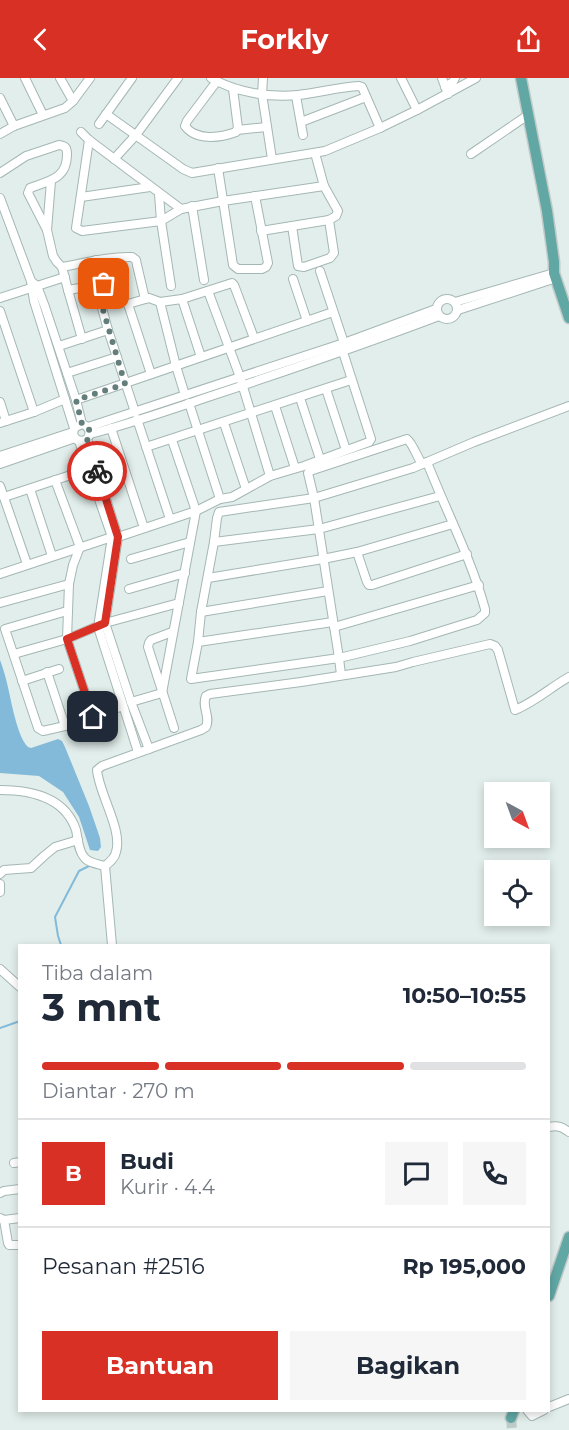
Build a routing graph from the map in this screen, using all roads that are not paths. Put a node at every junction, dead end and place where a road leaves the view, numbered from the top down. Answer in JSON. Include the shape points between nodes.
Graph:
{"nodes":[{"id":1,"x":25,"y":78,"type":"edge"},
{"id":2,"x":60,"y":78,"type":"edge"},
{"id":3,"x":90,"y":78,"type":"edge"},
{"id":4,"x":132,"y":78,"type":"edge"},
{"id":5,"x":178,"y":78,"type":"edge"},
{"id":6,"x":263,"y":78,"type":"edge"},
{"id":7,"x":401,"y":78,"type":"edge"},
{"id":8,"x":455,"y":78,"type":"edge"},
{"id":9,"x":476,"y":78,"type":"edge"},
{"id":10,"x":521,"y":78,"type":"edge"},
{"id":11,"x":214,"y":80,"type":"edge"},
{"id":12,"x":445,"y":86,"type":"edge"},
{"id":13,"x":233,"y":89,"type":"junction"},
{"id":14,"x":262,"y":94,"type":"junction"},
{"id":15,"x":296,"y":96,"type":"junction"},
{"id":16,"x":0,"y":98,"type":"edge"},
{"id":17,"x":366,"y":98,"type":"junction"},
{"id":18,"x":73,"y":101,"type":"junction"},
{"id":19,"x":417,"y":110,"type":"junction"},
{"id":20,"x":106,"y":114,"type":"junction"},
{"id":21,"x":43,"y":115,"type":"junction"},
{"id":22,"x":528,"y":115,"type":"junction"},
{"id":23,"x":301,"y":122,"type":"junction"},
{"id":24,"x":99,"y":124,"type":"dead end"},
{"id":25,"x":14,"y":126,"type":"junction"},
{"id":26,"x":267,"y":127,"type":"junction"},
{"id":27,"x":380,"y":128,"type":"junction"},
{"id":28,"x":237,"y":130,"type":"junction"},
{"id":29,"x":81,"y":132,"type":"dead end"},
{"id":30,"x":0,"y":134,"type":"edge"},
{"id":31,"x":136,"y":135,"type":"junction"},
{"id":32,"x":303,"y":135,"type":"dead end"},
{"id":33,"x":89,"y":140,"type":"junction"},
{"id":34,"x":315,"y":153,"type":"junction"},
{"id":35,"x":471,"y":154,"type":"dead end"},
{"id":36,"x":114,"y":159,"type":"junction"},
{"id":37,"x":272,"y":159,"type":"junction"},
{"id":38,"x":218,"y":168,"type":"junction"},
{"id":39,"x":0,"y":173,"type":"edge"},
{"id":40,"x":51,"y":181,"type":"junction"},
{"id":41,"x":324,"y":186,"type":"junction"},
{"id":42,"x":150,"y":187,"type":"junction"},
{"id":43,"x":159,"y":194,"type":"junction"},
{"id":44,"x":255,"y":196,"type":"junction"},
{"id":45,"x":81,"y":197,"type":"junction"},
{"id":46,"x":0,"y":198,"type":"edge"},
{"id":47,"x":223,"y":201,"type":"junction"},
{"id":48,"x":192,"y":206,"type":"junction"},
{"id":49,"x":181,"y":209,"type":"junction"},
{"id":50,"x":329,"y":220,"type":"junction"},
{"id":51,"x":161,"y":221,"type":"junction"},
{"id":52,"x":292,"y":226,"type":"junction"},
{"id":53,"x":47,"y":230,"type":"junction"},
{"id":54,"x":261,"y":231,"type":"junction"},
{"id":55,"x":96,"y":260,"type":"junction"},
{"id":56,"x":62,"y":267,"type":"junction"},
{"id":57,"x":320,"y":271,"type":"dead end"},
{"id":58,"x":555,"y":275,"type":"junction"},
{"id":59,"x":65,"y":277,"type":"junction"},
{"id":60,"x":293,"y":279,"type":"dead end"},
{"id":61,"x":204,"y":280,"type":"dead end"},
{"id":62,"x":33,"y":285,"type":"junction"},
{"id":63,"x":100,"y":285,"type":"junction"},
{"id":64,"x":171,"y":286,"type":"dead end"},
{"id":65,"x":68,"y":290,"type":"junction"},
{"id":66,"x":208,"y":291,"type":"junction"},
{"id":67,"x":1,"y":295,"type":"edge"},
{"id":68,"x":145,"y":299,"type":"junction"},
{"id":69,"x":182,"y":299,"type":"junction"},
{"id":70,"x":160,"y":302,"type":"junction"},
{"id":71,"x":128,"y":304,"type":"junction"},
{"id":72,"x":456,"y":306,"type":"junction"},
{"id":73,"x":0,"y":310,"type":"edge"},
{"id":74,"x":333,"y":312,"type":"junction"},
{"id":75,"x":438,"y":313,"type":"junction"},
{"id":76,"x":569,"y":318,"type":"edge"},
{"id":77,"x":307,"y":321,"type":"junction"},
{"id":78,"x":108,"y":330,"type":"junction"},
{"id":79,"x":254,"y":338,"type":"junction"},
{"id":80,"x":82,"y":339,"type":"junction"},
{"id":81,"x":59,"y":346,"type":"junction"},
{"id":82,"x":229,"y":347,"type":"junction"},
{"id":83,"x":343,"y":348,"type":"junction"},
{"id":84,"x":117,"y":357,"type":"junction"},
{"id":85,"x":201,"y":357,"type":"junction"},
{"id":86,"x":176,"y":366,"type":"junction"},
{"id":87,"x":67,"y":373,"type":"junction"},
{"id":88,"x":151,"y":374,"type":"junction"},
{"id":89,"x":351,"y":380,"type":"junction"},
{"id":90,"x":241,"y":382,"type":"junction"},
{"id":91,"x":125,"y":384,"type":"junction"},
{"id":92,"x":326,"y":389,"type":"junction"},
{"id":93,"x":300,"y":398,"type":"junction"},
{"id":94,"x":65,"y":399,"type":"junction"},
{"id":95,"x":187,"y":399,"type":"junction"},
{"id":96,"x":76,"y":400,"type":"junction"},
{"id":97,"x":0,"y":402,"type":"edge"},
{"id":98,"x":275,"y":406,"type":"junction"},
{"id":99,"x":569,"y":406,"type":"edge"},
{"id":100,"x":34,"y":412,"type":"junction"},
{"id":101,"x":250,"y":414,"type":"junction"},
{"id":102,"x":136,"y":415,"type":"junction"},
{"id":103,"x":3,"y":422,"type":"edge"},
{"id":104,"x":224,"y":423,"type":"junction"},
{"id":105,"x":111,"y":428,"type":"junction"},
{"id":106,"x":198,"y":430,"type":"junction"},
{"id":107,"x":81,"y":433,"type":"junction"},
{"id":108,"x":172,"y":440,"type":"junction"},
{"id":109,"x":146,"y":447,"type":"junction"},
{"id":110,"x":346,"y":450,"type":"junction"},
{"id":111,"x":0,"y":456,"type":"edge"},
{"id":112,"x":320,"y":459,"type":"junction"},
{"id":113,"x":424,"y":463,"type":"junction"},
{"id":114,"x":0,"y":464,"type":"edge"},
{"id":115,"x":295,"y":468,"type":"junction"},
{"id":116,"x":89,"y":469,"type":"junction"},
{"id":117,"x":270,"y":476,"type":"junction"},
{"id":118,"x":55,"y":480,"type":"junction"},
{"id":119,"x":0,"y":486,"type":"edge"},
{"id":120,"x":30,"y":489,"type":"junction"},
{"id":121,"x":246,"y":489,"type":"junction"},
{"id":122,"x":440,"y":496,"type":"junction"},
{"id":123,"x":4,"y":497,"type":"junction"},
{"id":124,"x":314,"y":498,"type":"junction"},
{"id":125,"x":220,"y":499,"type":"junction"},
{"id":126,"x":196,"y":511,"type":"junction"},
{"id":127,"x":170,"y":519,"type":"junction"},
{"id":128,"x":453,"y":524,"type":"junction"},
{"id":129,"x":144,"y":528,"type":"junction"},
{"id":130,"x":319,"y":529,"type":"junction"},
{"id":131,"x":115,"y":537,"type":"junction"},
{"id":132,"x":190,"y":542,"type":"junction"},
{"id":133,"x":214,"y":542,"type":"junction"},
{"id":134,"x":80,"y":547,"type":"junction"},
{"id":135,"x":357,"y":552,"type":"junction"},
{"id":136,"x":467,"y":554,"type":"junction"},
{"id":137,"x":52,"y":556,"type":"junction"},
{"id":138,"x":130,"y":559,"type":"dead end"},
{"id":139,"x":323,"y":559,"type":"junction"},
{"id":140,"x":27,"y":564,"type":"junction"},
{"id":141,"x":185,"y":573,"type":"junction"},
{"id":142,"x":0,"y":574,"type":"edge"},
{"id":143,"x":208,"y":578,"type":"junction"},
{"id":144,"x":69,"y":584,"type":"junction"},
{"id":145,"x":479,"y":585,"type":"junction"},
{"id":146,"x":129,"y":589,"type":"dead end"},
{"id":147,"x":328,"y":591,"type":"junction"},
{"id":148,"x":0,"y":603,"type":"edge"},
{"id":149,"x":179,"y":603,"type":"junction"},
{"id":150,"x":67,"y":611,"type":"junction"},
{"id":151,"x":201,"y":612,"type":"junction"},
{"id":152,"x":102,"y":625,"type":"junction"},
{"id":153,"x":334,"y":625,"type":"junction"},
{"id":154,"x":172,"y":633,"type":"junction"},
{"id":155,"x":67,"y":639,"type":"junction"},
{"id":156,"x":198,"y":642,"type":"junction"},
{"id":157,"x":14,"y":654,"type":"junction"},
{"id":158,"x":339,"y":658,"type":"junction"},
{"id":159,"x":59,"y":669,"type":"dead end"},
{"id":160,"x":47,"y":672,"type":"junction"},
{"id":161,"x":342,"y":675,"type":"junction"},
{"id":162,"x":569,"y":677,"type":"edge"},
{"id":163,"x":22,"y":681,"type":"junction"},
{"id":164,"x":162,"y":693,"type":"junction"},
{"id":165,"x":127,"y":704,"type":"junction"},
{"id":166,"x":93,"y":717,"type":"junction"},
{"id":167,"x":65,"y":726,"type":"junction"},
{"id":168,"x":174,"y":728,"type":"dead end"},
{"id":169,"x":148,"y":748,"type":"junction"},
{"id":170,"x":138,"y":752,"type":"junction"},
{"id":171,"x":0,"y":790,"type":"edge"},
{"id":172,"x":78,"y":840,"type":"junction"},
{"id":173,"x":105,"y":866,"type":"junction"},
{"id":174,"x":0,"y":874,"type":"edge"},
{"id":175,"x":0,"y":884,"type":"edge"},
{"id":176,"x":0,"y":892,"type":"edge"},
{"id":177,"x":112,"y":944,"type":"edge"},
{"id":178,"x":0,"y":969,"type":"edge"},
{"id":179,"x":18,"y":985,"type":"edge"},
{"id":180,"x":550,"y":1127,"type":"edge"},
{"id":181,"x":569,"y":1132,"type":"edge"},
{"id":182,"x":18,"y":1190,"type":"edge"},
{"id":183,"x":0,"y":1193,"type":"edge"},
{"id":184,"x":18,"y":1218,"type":"edge"},
{"id":185,"x":2,"y":1219,"type":"edge"},
{"id":186,"x":569,"y":1237,"type":"edge"},
{"id":187,"x":18,"y":1245,"type":"edge"},
{"id":188,"x":550,"y":1293,"type":"edge"},
{"id":189,"x":569,"y":1399,"type":"edge"},
{"id":190,"x":550,"y":1407,"type":"edge"}],
"edges":[{"from":1,"to":21,"type":"street"},
{"from":2,"to":18,"type":"street"},
{"from":3,"to":18,"type":"street"},
{"from":4,"to":20,"type":"street"},
{"from":5,"to":31,"type":"street"},
{"from":6,"to":14,"type":"street"},
{"from":7,"to":19,"type":"street"},
{"from":8,"to":12,"type":"street"},
{"from":9,"to":12,"type":"street"},
{"from":10,"to":22,"type":"main road"},
{"from":11,"to":13,"type":"street"},
{"from":11,"to":28,"type":"street","via":[[185,126],[206,137]]},
{"from":12,"to":19,"type":"street"},
{"from":13,"to":14,"type":"street"},
{"from":13,"to":28,"type":"street"},
{"from":14,"to":15,"type":"street"},
{"from":14,"to":26,"type":"street"},
{"from":15,"to":17,"type":"street","via":[[359,86]]},
{"from":15,"to":23,"type":"street"},
{"from":16,"to":25,"type":"street"},
{"from":17,"to":23,"type":"street"},
{"from":17,"to":27,"type":"street"},
{"from":18,"to":21,"type":"street","via":[[59,111]]},
{"from":19,"to":27,"type":"street"},
{"from":20,"to":24,"type":"street"},
{"from":20,"to":31,"type":"street"},
{"from":21,"to":25,"type":"street"},
{"from":22,"to":35,"type":"street"},
{"from":22,"to":58,"type":"main road"},
{"from":23,"to":32,"type":"street"},
{"from":25,"to":30,"type":"street"},
{"from":26,"to":28,"type":"street"},
{"from":26,"to":37,"type":"street"},
{"from":27,"to":34,"type":"street"},
{"from":29,"to":33,"type":"street"},
{"from":31,"to":36,"type":"street"},
{"from":31,"to":38,"type":"street","via":[[188,173]]},
{"from":33,"to":36,"type":"street"},
{"from":33,"to":45,"type":"street"},
{"from":34,"to":37,"type":"street"},
{"from":34,"to":41,"type":"street"},
{"from":36,"to":42,"type":"street"},
{"from":37,"to":38,"type":"street"},
{"from":38,"to":47,"type":"street"},
{"from":39,"to":40,"type":"street","via":[[26,156],[63,145],[67,150],[64,171]]},
{"from":40,"to":53,"type":"street"},
{"from":40,"to":53,"type":"street","via":[[28,191]]},
{"from":41,"to":44,"type":"street"},
{"from":41,"to":50,"type":"street","via":[[338,211]]},
{"from":42,"to":43,"type":"street"},
{"from":42,"to":45,"type":"street"},
{"from":43,"to":49,"type":"street"},
{"from":43,"to":51,"type":"street"},
{"from":44,"to":47,"type":"street"},
{"from":44,"to":54,"type":"street"},
{"from":45,"to":51,"type":"street","via":[[76,228],[82,231]]},
{"from":46,"to":62,"type":"street"},
{"from":47,"to":48,"type":"street"},
{"from":47,"to":54,"type":"street","via":[[233,265],[238,269],[266,267]]},
{"from":48,"to":49,"type":"street"},
{"from":48,"to":61,"type":"street"},
{"from":49,"to":51,"type":"street"},
{"from":50,"to":52,"type":"street"},
{"from":50,"to":52,"type":"street","via":[[333,256],[304,267],[298,266]]},
{"from":51,"to":64,"type":"street"},
{"from":52,"to":54,"type":"street"},
{"from":53,"to":56,"type":"street","via":[[53,256]]},
{"from":55,"to":56,"type":"street"},
{"from":55,"to":63,"type":"street"},
{"from":55,"to":68,"type":"street","via":[[136,260]]},
{"from":56,"to":59,"type":"street"},
{"from":57,"to":74,"type":"street"},
{"from":58,"to":72,"type":"street"},
{"from":58,"to":76,"type":"main road"},
{"from":59,"to":62,"type":"street"},
{"from":59,"to":65,"type":"street"},
{"from":60,"to":77,"type":"street"},
{"from":62,"to":67,"type":"street"},
{"from":62,"to":81,"type":"street"},
{"from":62,"to":94,"type":"street"},
{"from":63,"to":65,"type":"street"},
{"from":63,"to":71,"type":"street"},
{"from":63,"to":78,"type":"street"},
{"from":65,"to":80,"type":"street"},
{"from":66,"to":69,"type":"street"},
{"from":66,"to":79,"type":"street","via":[[234,285]]},
{"from":66,"to":82,"type":"street"},
{"from":68,"to":70,"type":"street"},
{"from":68,"to":71,"type":"street"},
{"from":69,"to":70,"type":"street"},
{"from":69,"to":85,"type":"street"},
{"from":70,"to":86,"type":"street"},
{"from":71,"to":88,"type":"street"},
{"from":72,"to":75,"type":"street","via":[[456,315],[448,320]]},
{"from":72,"to":75,"type":"street","via":[[450,299],[443,299],[438,303]]},
{"from":73,"to":100,"type":"street"},
{"from":74,"to":77,"type":"street"},
{"from":74,"to":83,"type":"street"},
{"from":75,"to":83,"type":"street"},
{"from":77,"to":79,"type":"street"},
{"from":78,"to":80,"type":"street"},
{"from":78,"to":84,"type":"street"},
{"from":79,"to":82,"type":"street"},
{"from":80,"to":81,"type":"street"},
{"from":81,"to":87,"type":"street"},
{"from":82,"to":85,"type":"street"},
{"from":82,"to":90,"type":"street"},
{"from":83,"to":89,"type":"street"},
{"from":83,"to":90,"type":"street"},
{"from":84,"to":87,"type":"street"},
{"from":84,"to":91,"type":"street"},
{"from":85,"to":86,"type":"street"},
{"from":86,"to":88,"type":"street"},
{"from":86,"to":95,"type":"street"},
{"from":87,"to":96,"type":"street"},
{"from":88,"to":91,"type":"street"},
{"from":89,"to":92,"type":"street"},
{"from":89,"to":110,"type":"street","via":[[371,439]]},
{"from":90,"to":95,"type":"street"},
{"from":90,"to":101,"type":"street"},
{"from":91,"to":96,"type":"street"},
{"from":91,"to":102,"type":"street"},
{"from":92,"to":93,"type":"street"},
{"from":92,"to":110,"type":"street"},
{"from":93,"to":98,"type":"street"},
{"from":93,"to":112,"type":"street"},
{"from":94,"to":100,"type":"street"},
{"from":94,"to":107,"type":"street"},
{"from":95,"to":102,"type":"street"},
{"from":95,"to":106,"type":"street"},
{"from":96,"to":107,"type":"street"},
{"from":97,"to":103,"type":"street"},
{"from":98,"to":101,"type":"street"},
{"from":98,"to":115,"type":"street"},
{"from":99,"to":113,"type":"street"},
{"from":100,"to":103,"type":"street"},
{"from":101,"to":104,"type":"street"},
{"from":101,"to":117,"type":"street"},
{"from":102,"to":105,"type":"street"},
{"from":102,"to":107,"type":"street"},
{"from":102,"to":109,"type":"street"},
{"from":104,"to":106,"type":"street"},
{"from":104,"to":121,"type":"street"},
{"from":105,"to":107,"type":"street"},
{"from":105,"to":129,"type":"street"},
{"from":106,"to":108,"type":"street"},
{"from":106,"to":125,"type":"street"},
{"from":107,"to":111,"type":"street"},
{"from":107,"to":114,"type":"street"},
{"from":107,"to":116,"type":"street"},
{"from":107,"to":131,"type":"street"},
{"from":108,"to":109,"type":"street"},
{"from":108,"to":126,"type":"street"},
{"from":109,"to":127,"type":"street"},
{"from":110,"to":112,"type":"street"},
{"from":112,"to":115,"type":"street"},
{"from":113,"to":122,"type":"street"},
{"from":113,"to":124,"type":"street"},
{"from":113,"to":124,"type":"street","via":[[407,439],[310,471]]},
{"from":115,"to":117,"type":"street"},
{"from":116,"to":118,"type":"street"},
{"from":116,"to":131,"type":"street"},
{"from":117,"to":121,"type":"street"},
{"from":118,"to":120,"type":"street"},
{"from":118,"to":134,"type":"street"},
{"from":119,"to":123,"type":"street"},
{"from":120,"to":123,"type":"street"},
{"from":120,"to":137,"type":"street"},
{"from":121,"to":125,"type":"street"},
{"from":122,"to":128,"type":"street"},
{"from":122,"to":130,"type":"street"},
{"from":123,"to":140,"type":"street"},
{"from":124,"to":130,"type":"street"},
{"from":124,"to":133,"type":"street","via":[[219,512]]},
{"from":125,"to":126,"type":"street"},
{"from":126,"to":127,"type":"street"},
{"from":126,"to":132,"type":"street"},
{"from":127,"to":129,"type":"street"},
{"from":128,"to":135,"type":"street"},
{"from":128,"to":136,"type":"street"},
{"from":129,"to":131,"type":"street"},
{"from":130,"to":133,"type":"street"},
{"from":130,"to":139,"type":"street"},
{"from":131,"to":134,"type":"street"},
{"from":131,"to":152,"type":"street"},
{"from":132,"to":138,"type":"street"},
{"from":132,"to":141,"type":"street"},
{"from":133,"to":143,"type":"street"},
{"from":134,"to":137,"type":"street"},
{"from":134,"to":144,"type":"street"},
{"from":135,"to":136,"type":"street","via":[[369,585]]},
{"from":135,"to":139,"type":"street"},
{"from":136,"to":145,"type":"street"},
{"from":137,"to":140,"type":"street"},
{"from":139,"to":143,"type":"street"},
{"from":139,"to":147,"type":"street"},
{"from":140,"to":142,"type":"street"},
{"from":141,"to":146,"type":"street"},
{"from":141,"to":149,"type":"street"},
{"from":143,"to":151,"type":"street"},
{"from":144,"to":148,"type":"street"},
{"from":144,"to":150,"type":"street"},
{"from":145,"to":153,"type":"street"},
{"from":145,"to":158,"type":"street","via":[[485,613],[477,620]]},
{"from":147,"to":151,"type":"street"},
{"from":147,"to":153,"type":"street"},
{"from":149,"to":152,"type":"street"},
{"from":149,"to":154,"type":"street"},
{"from":150,"to":155,"type":"street"},
{"from":150,"to":157,"type":"street","via":[[6,629]]},
{"from":151,"to":156,"type":"street"},
{"from":152,"to":155,"type":"street"},
{"from":152,"to":165,"type":"street"},
{"from":153,"to":156,"type":"street"},
{"from":153,"to":158,"type":"street"},
{"from":154,"to":164,"type":"street"},
{"from":154,"to":164,"type":"street","via":[[151,640],[148,647]]},
{"from":155,"to":157,"type":"street"},
{"from":155,"to":166,"type":"street"},
{"from":156,"to":158,"type":"street","via":[[191,679]]},
{"from":157,"to":163,"type":"street"},
{"from":158,"to":161,"type":"street"},
{"from":159,"to":160,"type":"street"},
{"from":160,"to":163,"type":"street"},
{"from":160,"to":167,"type":"street"},
{"from":161,"to":162,"type":"street","via":[[396,667],[490,644],[498,650],[515,710]]},
{"from":161,"to":169,"type":"street","via":[[210,694],[204,700],[206,727]]},
{"from":163,"to":167,"type":"street","via":[[38,728],[43,731]]},
{"from":164,"to":165,"type":"street"},
{"from":164,"to":168,"type":"street"},
{"from":165,"to":166,"type":"street"},
{"from":165,"to":169,"type":"street"},
{"from":165,"to":170,"type":"street"},
{"from":166,"to":167,"type":"street"},
{"from":169,"to":170,"type":"street"},
{"from":170,"to":173,"type":"street","via":[[97,770],[117,846],[116,855]]},
{"from":171,"to":172,"type":"street","via":[[36,793],[57,802],[70,816]]},
{"from":172,"to":173,"type":"street","via":[[86,860]]},
{"from":172,"to":174,"type":"street","via":[[55,848],[31,868],[4,870]]},
{"from":173,"to":177,"type":"street"},
{"from":175,"to":176,"type":"street"},
{"from":178,"to":179,"type":"street"},
{"from":180,"to":181,"type":"street"},
{"from":182,"to":183,"type":"street"},
{"from":184,"to":185,"type":"street"},
{"from":185,"to":187,"type":"street","via":[[8,1243]]},
{"from":186,"to":188,"type":"main road"},
{"from":189,"to":190,"type":"street"}]}
